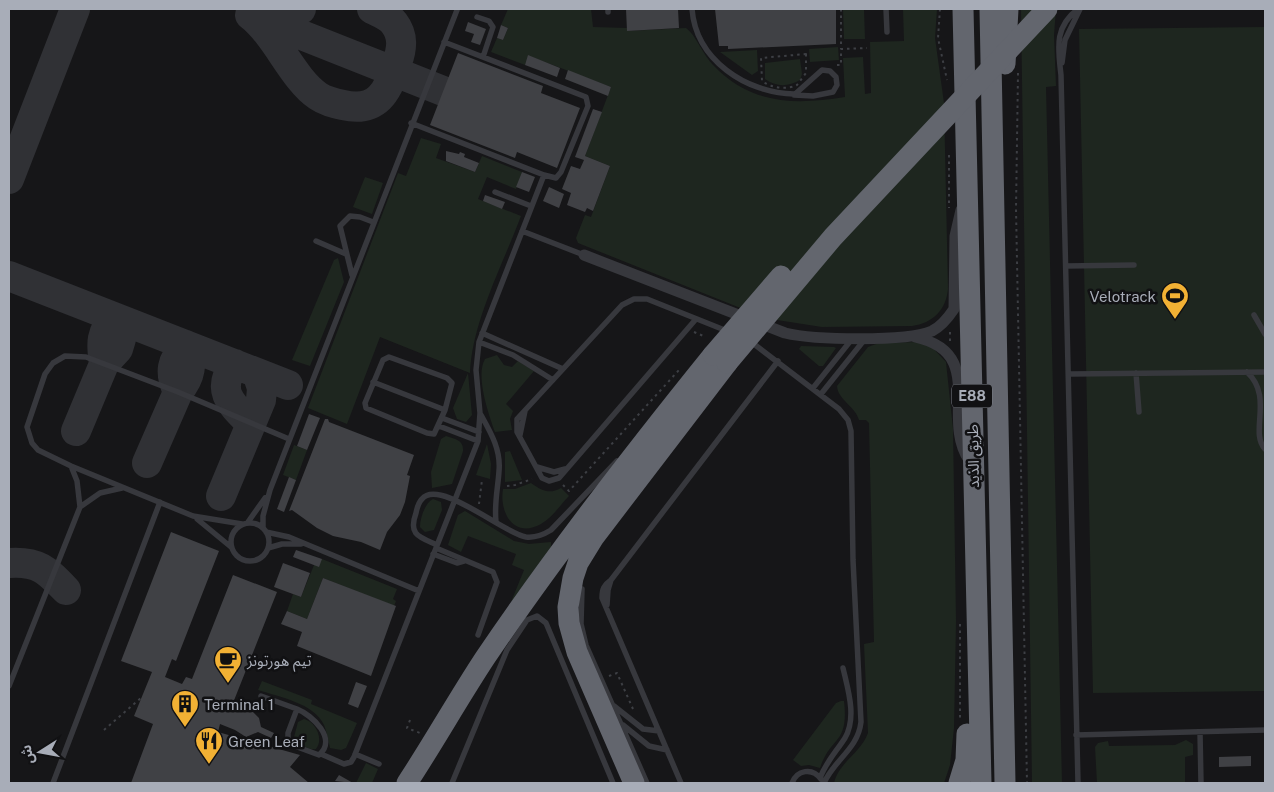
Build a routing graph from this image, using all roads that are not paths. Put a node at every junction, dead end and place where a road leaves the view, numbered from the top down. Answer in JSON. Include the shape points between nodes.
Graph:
{"nodes":[{"id":1,"x":692,"y":9,"type":"edge"},
{"id":2,"x":886,"y":9,"type":"edge"},
{"id":3,"x":963,"y":9,"type":"edge"},
{"id":4,"x":990,"y":9,"type":"edge"},
{"id":5,"x":1008,"y":9,"type":"edge"},
{"id":6,"x":1047,"y":9,"type":"edge"},
{"id":7,"x":1079,"y":9,"type":"edge"},
{"id":8,"x":457,"y":10,"type":"edge"},
{"id":9,"x":477,"y":17,"type":"dead end"},
{"id":10,"x":887,"y":32,"type":"dead end"},
{"id":11,"x":444,"y":42,"type":"junction"},
{"id":12,"x":483,"y":57,"type":"junction"},
{"id":13,"x":794,"y":94,"type":"junction"},
{"id":14,"x":992,"y":96,"type":"junction"},
{"id":15,"x":411,"y":123,"type":"junction"},
{"id":16,"x":544,"y":175,"type":"junction"},
{"id":17,"x":495,"y":192,"type":"dead end"},
{"id":18,"x":967,"y":200,"type":"junction"},
{"id":19,"x":531,"y":206,"type":"junction"},
{"id":20,"x":373,"y":222,"type":"junction"},
{"id":21,"x":522,"y":231,"type":"junction"},
{"id":22,"x":316,"y":241,"type":"dead end"},
{"id":23,"x":346,"y":254,"type":"junction"},
{"id":24,"x":584,"y":255,"type":"joint"},
{"id":25,"x":1134,"y":265,"type":"dead end"},
{"id":26,"x":1066,"y":266,"type":"junction"},
{"id":27,"x":352,"y":275,"type":"junction"},
{"id":28,"x":1254,"y":315,"type":"dead end"},
{"id":29,"x":696,"y":319,"type":"junction"},
{"id":30,"x":482,"y":333,"type":"junction"},
{"id":31,"x":1265,"y":334,"type":"edge"},
{"id":32,"x":913,"y":336,"type":"junction"},
{"id":33,"x":866,"y":337,"type":"junction"},
{"id":34,"x":852,"y":338,"type":"junction"},
{"id":35,"x":479,"y":342,"type":"junction"},
{"id":36,"x":716,"y":352,"type":"junction"},
{"id":37,"x":778,"y":360,"type":"junction"},
{"id":38,"x":563,"y":369,"type":"junction"},
{"id":39,"x":1247,"y":372,"type":"junction"},
{"id":40,"x":1265,"y":372,"type":"edge"},
{"id":41,"x":1136,"y":373,"type":"junction"},
{"id":42,"x":1070,"y":374,"type":"junction"},
{"id":43,"x":553,"y":380,"type":"junction"},
{"id":44,"x":373,"y":382,"type":"junction"},
{"id":45,"x":813,"y":388,"type":"junction"},
{"id":46,"x":821,"y":394,"type":"junction"},
{"id":47,"x":445,"y":410,"type":"junction"},
{"id":48,"x":1139,"y":412,"type":"dead end"},
{"id":49,"x":480,"y":413,"type":"junction"},
{"id":50,"x":442,"y":418,"type":"junction"},
{"id":51,"x":439,"y":426,"type":"junction"},
{"id":52,"x":480,"y":432,"type":"junction"},
{"id":53,"x":289,"y":439,"type":"junction"},
{"id":54,"x":478,"y":441,"type":"junction"},
{"id":55,"x":642,"y":444,"type":"junction"},
{"id":56,"x":1265,"y":449,"type":"edge"},
{"id":57,"x":974,"y":464,"type":"junction"},
{"id":58,"x":70,"y":466,"type":"junction"},
{"id":59,"x":124,"y":488,"type":"junction"},
{"id":60,"x":270,"y":490,"type":"junction"},
{"id":61,"x":455,"y":500,"type":"junction"},
{"id":62,"x":160,"y":502,"type":"junction"},
{"id":63,"x":80,"y":507,"type":"junction"},
{"id":64,"x":612,"y":514,"type":"junction"},
{"id":65,"x":193,"y":516,"type":"junction"},
{"id":66,"x":496,"y":522,"type":"junction"},
{"id":67,"x":245,"y":523,"type":"junction"},
{"id":68,"x":264,"y":530,"type":"junction"},
{"id":69,"x":303,"y":544,"type":"junction"},
{"id":70,"x":231,"y":547,"type":"junction"},
{"id":71,"x":268,"y":548,"type":"junction"},
{"id":72,"x":435,"y":549,"type":"junction"},
{"id":73,"x":595,"y":549,"type":"dead end"},
{"id":74,"x":583,"y":582,"type":"dead end"},
{"id":75,"x":419,"y":591,"type":"junction"},
{"id":76,"x":478,"y":635,"type":"dead end"},
{"id":77,"x":978,"y":656,"type":"junction"},
{"id":78,"x":843,"y":668,"type":"dead end"},
{"id":79,"x":9,"y":686,"type":"edge"},
{"id":80,"x":261,"y":696,"type":"dead end"},
{"id":81,"x":612,"y":705,"type":"junction"},
{"id":82,"x":297,"y":709,"type":"junction"},
{"id":83,"x":621,"y":724,"type":"junction"},
{"id":84,"x":1265,"y":730,"type":"edge"},
{"id":85,"x":659,"y":731,"type":"junction"},
{"id":86,"x":1200,"y":732,"type":"junction"},
{"id":87,"x":1076,"y":735,"type":"junction"},
{"id":88,"x":667,"y":750,"type":"junction"},
{"id":89,"x":1004,"y":753,"type":"junction"},
{"id":90,"x":320,"y":754,"type":"junction"},
{"id":91,"x":355,"y":754,"type":"junction"},
{"id":92,"x":380,"y":764,"type":"dead end"},
{"id":93,"x":610,"y":777,"type":"junction"},
{"id":94,"x":822,"y":781,"type":"edge"},
{"id":95,"x":53,"y":783,"type":"edge"},
{"id":96,"x":407,"y":783,"type":"edge"},
{"id":97,"x":452,"y":783,"type":"edge"},
{"id":98,"x":608,"y":783,"type":"edge"},
{"id":99,"x":613,"y":783,"type":"edge"},
{"id":100,"x":634,"y":783,"type":"edge"},
{"id":101,"x":647,"y":783,"type":"edge"},
{"id":102,"x":681,"y":783,"type":"edge"},
{"id":103,"x":792,"y":783,"type":"edge"},
{"id":104,"x":959,"y":783,"type":"edge"},
{"id":105,"x":981,"y":783,"type":"edge"},
{"id":106,"x":1005,"y":783,"type":"edge"},
{"id":107,"x":1020,"y":783,"type":"edge"},
{"id":108,"x":1078,"y":783,"type":"edge"},
{"id":109,"x":1201,"y":783,"type":"edge"}],
"edges":[{"from":1,"to":13,"type":"lane","via":[[697,32],[705,47],[730,73],[768,92]]},
{"from":2,"to":10,"type":"lane"},
{"from":3,"to":18,"type":"highway","name":"طريق الذيد","number":"E88"},
{"from":4,"to":14,"type":"highway","name":"طريق الذيد","number":"E88"},
{"from":5,"to":14,"type":"highway","via":[[1007,56],[1000,83]]},
{"from":6,"to":36,"type":"highway","bridge":true,"via":[[833,237],[810,247],[798,257]]},
{"from":7,"to":26,"type":"lane","via":[[1065,40],[1061,75]]},
{"from":8,"to":11,"type":"lane"},
{"from":9,"to":12,"type":"lane","via":[[491,22],[493,27]]},
{"from":11,"to":12,"type":"lane"},
{"from":11,"to":15,"type":"lane"},
{"from":12,"to":16,"type":"lane","via":[[587,100],[588,106],[560,175],[556,178]]},
{"from":13,"to":13,"type":"lane","via":[[830,94],[836,88],[836,76],[826,70],[819,72]]},
{"from":14,"to":89,"type":"highway","name":"طريق الذيد","number":"E88"},
{"from":15,"to":16,"type":"lane"},
{"from":15,"to":20,"type":"lane"},
{"from":16,"to":19,"type":"lane"},
{"from":17,"to":19,"type":"lane"},
{"from":18,"to":32,"type":"street","via":[[959,216],[956,236],[954,309],[937,328]]},
{"from":18,"to":57,"type":"highway","name":"طريق الذيد","number":"E88"},
{"from":19,"to":21,"type":"lane"},
{"from":20,"to":23,"type":"lane","via":[[355,216],[342,222],[340,231]]},
{"from":20,"to":27,"type":"lane"},
{"from":21,"to":24,"type":"lane"},
{"from":21,"to":30,"type":"lane"},
{"from":22,"to":23,"type":"lane"},
{"from":23,"to":27,"type":"lane"},
{"from":24,"to":34,"type":"street","via":[[785,333],[812,338]]},
{"from":25,"to":26,"type":"lane"},
{"from":26,"to":42,"type":"lane"},
{"from":27,"to":53,"type":"lane"},
{"from":28,"to":31,"type":"lane"},
{"from":29,"to":37,"type":"lane","via":[[751,341]]},
{"from":29,"to":38,"type":"lane","via":[[647,299],[628,302]]},
{"from":29,"to":43,"type":"lane","via":[[559,478],[548,481],[539,476],[520,435],[526,409]]},
{"from":30,"to":35,"type":"lane"},
{"from":30,"to":38,"type":"lane"},
{"from":32,"to":33,"type":"street"},
{"from":32,"to":57,"type":"street","via":[[937,344],[955,365],[961,439]]},
{"from":33,"to":34,"type":"street"},
{"from":33,"to":46,"type":"lane"},
{"from":34,"to":45,"type":"lane"},
{"from":35,"to":43,"type":"lane","via":[[513,355]]},
{"from":35,"to":49,"type":"lane","via":[[476,370]]},
{"from":36,"to":55,"type":"highway"},
{"from":36,"to":64,"type":"highway"},
{"from":37,"to":45,"type":"lane"},
{"from":37,"to":85,"type":"lane","via":[[603,587],[608,608]]},
{"from":38,"to":43,"type":"lane"},
{"from":39,"to":40,"type":"lane"},
{"from":39,"to":41,"type":"lane"},
{"from":39,"to":56,"type":"lane","via":[[1258,384],[1260,392],[1260,437]]},
{"from":41,"to":42,"type":"lane"},
{"from":41,"to":48,"type":"lane"},
{"from":42,"to":87,"type":"lane"},
{"from":44,"to":47,"type":"lane"},
{"from":44,"to":47,"type":"lane","via":[[383,360],[389,357],[447,378],[453,386]]},
{"from":44,"to":51,"type":"lane","via":[[365,406],[368,410],[430,434]]},
{"from":45,"to":46,"type":"lane"},
{"from":46,"to":94,"type":"lane","via":[[844,414],[851,431],[861,722],[854,745]]},
{"from":47,"to":50,"type":"lane"},
{"from":49,"to":52,"type":"lane"},
{"from":49,"to":66,"type":"lane","via":[[498,454]]},
{"from":50,"to":51,"type":"lane"},
{"from":50,"to":52,"type":"lane"},
{"from":51,"to":54,"type":"lane"},
{"from":52,"to":54,"type":"lane"},
{"from":53,"to":58,"type":"lane","via":[[178,392],[86,357],[72,355],[59,359],[49,368],[27,426],[32,443],[38,450]]},
{"from":53,"to":60,"type":"lane"},
{"from":54,"to":61,"type":"lane"},
{"from":55,"to":66,"type":"lane","via":[[616,462],[545,534],[525,537]]},
{"from":55,"to":96,"type":"highway","via":[[501,635]]},
{"from":57,"to":77,"type":"highway","name":"طريق الذيد","number":"E88"},
{"from":58,"to":59,"type":"lane"},
{"from":58,"to":63,"type":"lane","via":[[79,490]]},
{"from":59,"to":62,"type":"lane"},
{"from":59,"to":63,"type":"lane","via":[[100,493]]},
{"from":60,"to":67,"type":"lane"},
{"from":60,"to":68,"type":"lane","via":[[263,516]]},
{"from":61,"to":66,"type":"lane"},
{"from":61,"to":72,"type":"lane"},
{"from":61,"to":72,"type":"lane","via":[[433,493],[423,497],[419,503],[413,529]]},
{"from":62,"to":65,"type":"lane"},
{"from":62,"to":95,"type":"lane"},
{"from":63,"to":79,"type":"lane"},
{"from":64,"to":73,"type":"lane","via":[[610,526]]},
{"from":64,"to":100,"type":"highway","via":[[578,563],[570,592],[569,622],[578,652]]},
{"from":65,"to":67,"type":"lane"},
{"from":65,"to":70,"type":"lane"},
{"from":67,"to":68,"type":"lane"},
{"from":67,"to":70,"type":"lane","via":[[231,536]]},
{"from":68,"to":69,"type":"lane"},
{"from":68,"to":71,"type":"lane"},
{"from":69,"to":71,"type":"lane"},
{"from":69,"to":75,"type":"lane"},
{"from":70,"to":71,"type":"lane","via":[[246,561],[257,560]]},
{"from":72,"to":75,"type":"lane"},
{"from":72,"to":76,"type":"lane","via":[[458,556],[496,576],[497,582]]},
{"from":74,"to":81,"type":"lane","via":[[580,610],[584,636]]},
{"from":75,"to":91,"type":"lane"},
{"from":77,"to":104,"type":"highway","via":[[968,688],[966,760]]},
{"from":77,"to":105,"type":"highway","name":"طريق الذيد","number":"E88"},
{"from":78,"to":94,"type":"lane","via":[[849,694],[850,722],[846,736],[831,754]]},
{"from":80,"to":82,"type":"lane"},
{"from":81,"to":83,"type":"lane"},
{"from":81,"to":85,"type":"lane","via":[[643,729]]},
{"from":82,"to":90,"type":"lane","via":[[310,715],[320,726],[324,742]]},
{"from":82,"to":90,"type":"lane","via":[[288,741],[315,756]]},
{"from":83,"to":88,"type":"lane","via":[[649,746]]},
{"from":83,"to":101,"type":"lane"},
{"from":84,"to":86,"type":"lane"},
{"from":85,"to":88,"type":"lane"},
{"from":86,"to":87,"type":"lane"},
{"from":86,"to":109,"type":"lane"},
{"from":87,"to":108,"type":"lane"},
{"from":88,"to":102,"type":"lane"},
{"from":89,"to":106,"type":"highway","name":"طريق الذيد","number":"E88"},
{"from":89,"to":107,"type":"highway"},
{"from":90,"to":91,"type":"lane","via":[[344,764],[351,762]]},
{"from":91,"to":92,"type":"lane"},
{"from":93,"to":97,"type":"lane","via":[[546,622],[534,616],[527,620],[507,650]]},
{"from":93,"to":98,"type":"lane"},
{"from":93,"to":99,"type":"lane"},
{"from":94,"to":103,"type":"lane","via":[[814,773],[806,771],[798,774]]}]}
